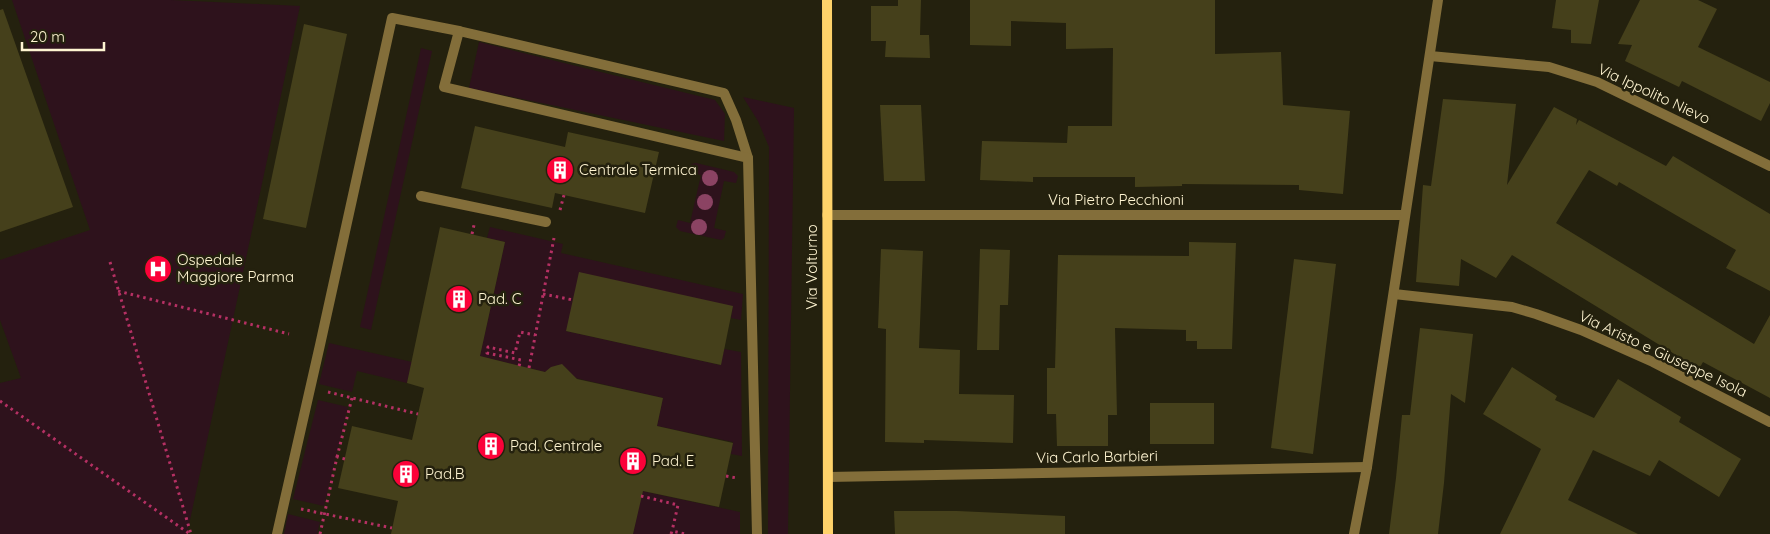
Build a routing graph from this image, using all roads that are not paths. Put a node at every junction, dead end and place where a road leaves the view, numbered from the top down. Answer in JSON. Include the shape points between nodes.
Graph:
{"nodes":[{"id":1,"x":827,"y":0,"type":"edge"},
{"id":2,"x":1438,"y":0,"type":"edge"},
{"id":3,"x":459,"y":31,"type":"junction"},
{"id":4,"x":1430,"y":56,"type":"junction"},
{"id":5,"x":748,"y":158,"type":"junction"},
{"id":6,"x":1770,"y":166,"type":"edge"},
{"id":7,"x":421,"y":196,"type":"dead end"},
{"id":8,"x":827,"y":215,"type":"junction"},
{"id":9,"x":1406,"y":215,"type":"junction"},
{"id":10,"x":546,"y":222,"type":"dead end"},
{"id":11,"x":1394,"y":294,"type":"junction"},
{"id":12,"x":1770,"y":422,"type":"edge"},
{"id":13,"x":1367,"y":467,"type":"junction"},
{"id":14,"x":828,"y":477,"type":"junction"},
{"id":15,"x":277,"y":534,"type":"edge"},
{"id":16,"x":757,"y":534,"type":"edge"},
{"id":17,"x":828,"y":534,"type":"edge"},
{"id":18,"x":1354,"y":534,"type":"edge"}],
"edges":[{"from":1,"to":8,"type":"street","name":"Via Volturno"},
{"from":2,"to":4,"type":"street"},
{"from":3,"to":5,"type":"street","via":[[724,93]]},
{"from":3,"to":5,"type":"street","via":[[444,87]]},
{"from":3,"to":15,"type":"street","via":[[392,18]]},
{"from":4,"to":6,"type":"street","name":"Via Ippolito Nievo","via":[[1549,67],[1597,82]]},
{"from":4,"to":9,"type":"street"},
{"from":5,"to":16,"type":"street"},
{"from":7,"to":10,"type":"street"},
{"from":8,"to":9,"type":"street","name":"Via Pietro Pecchioni"},
{"from":8,"to":14,"type":"street","name":"Via Volturno"},
{"from":9,"to":11,"type":"street"},
{"from":11,"to":12,"type":"street","name":"Via Aristo e Giuseppe Isola","via":[[1512,307],[1536,314],[1653,362]]},
{"from":11,"to":13,"type":"street"},
{"from":13,"to":14,"type":"street","name":"Via Carlo Barbieri"},
{"from":13,"to":18,"type":"street"},
{"from":14,"to":17,"type":"street","name":"Via Volturno"}]}
